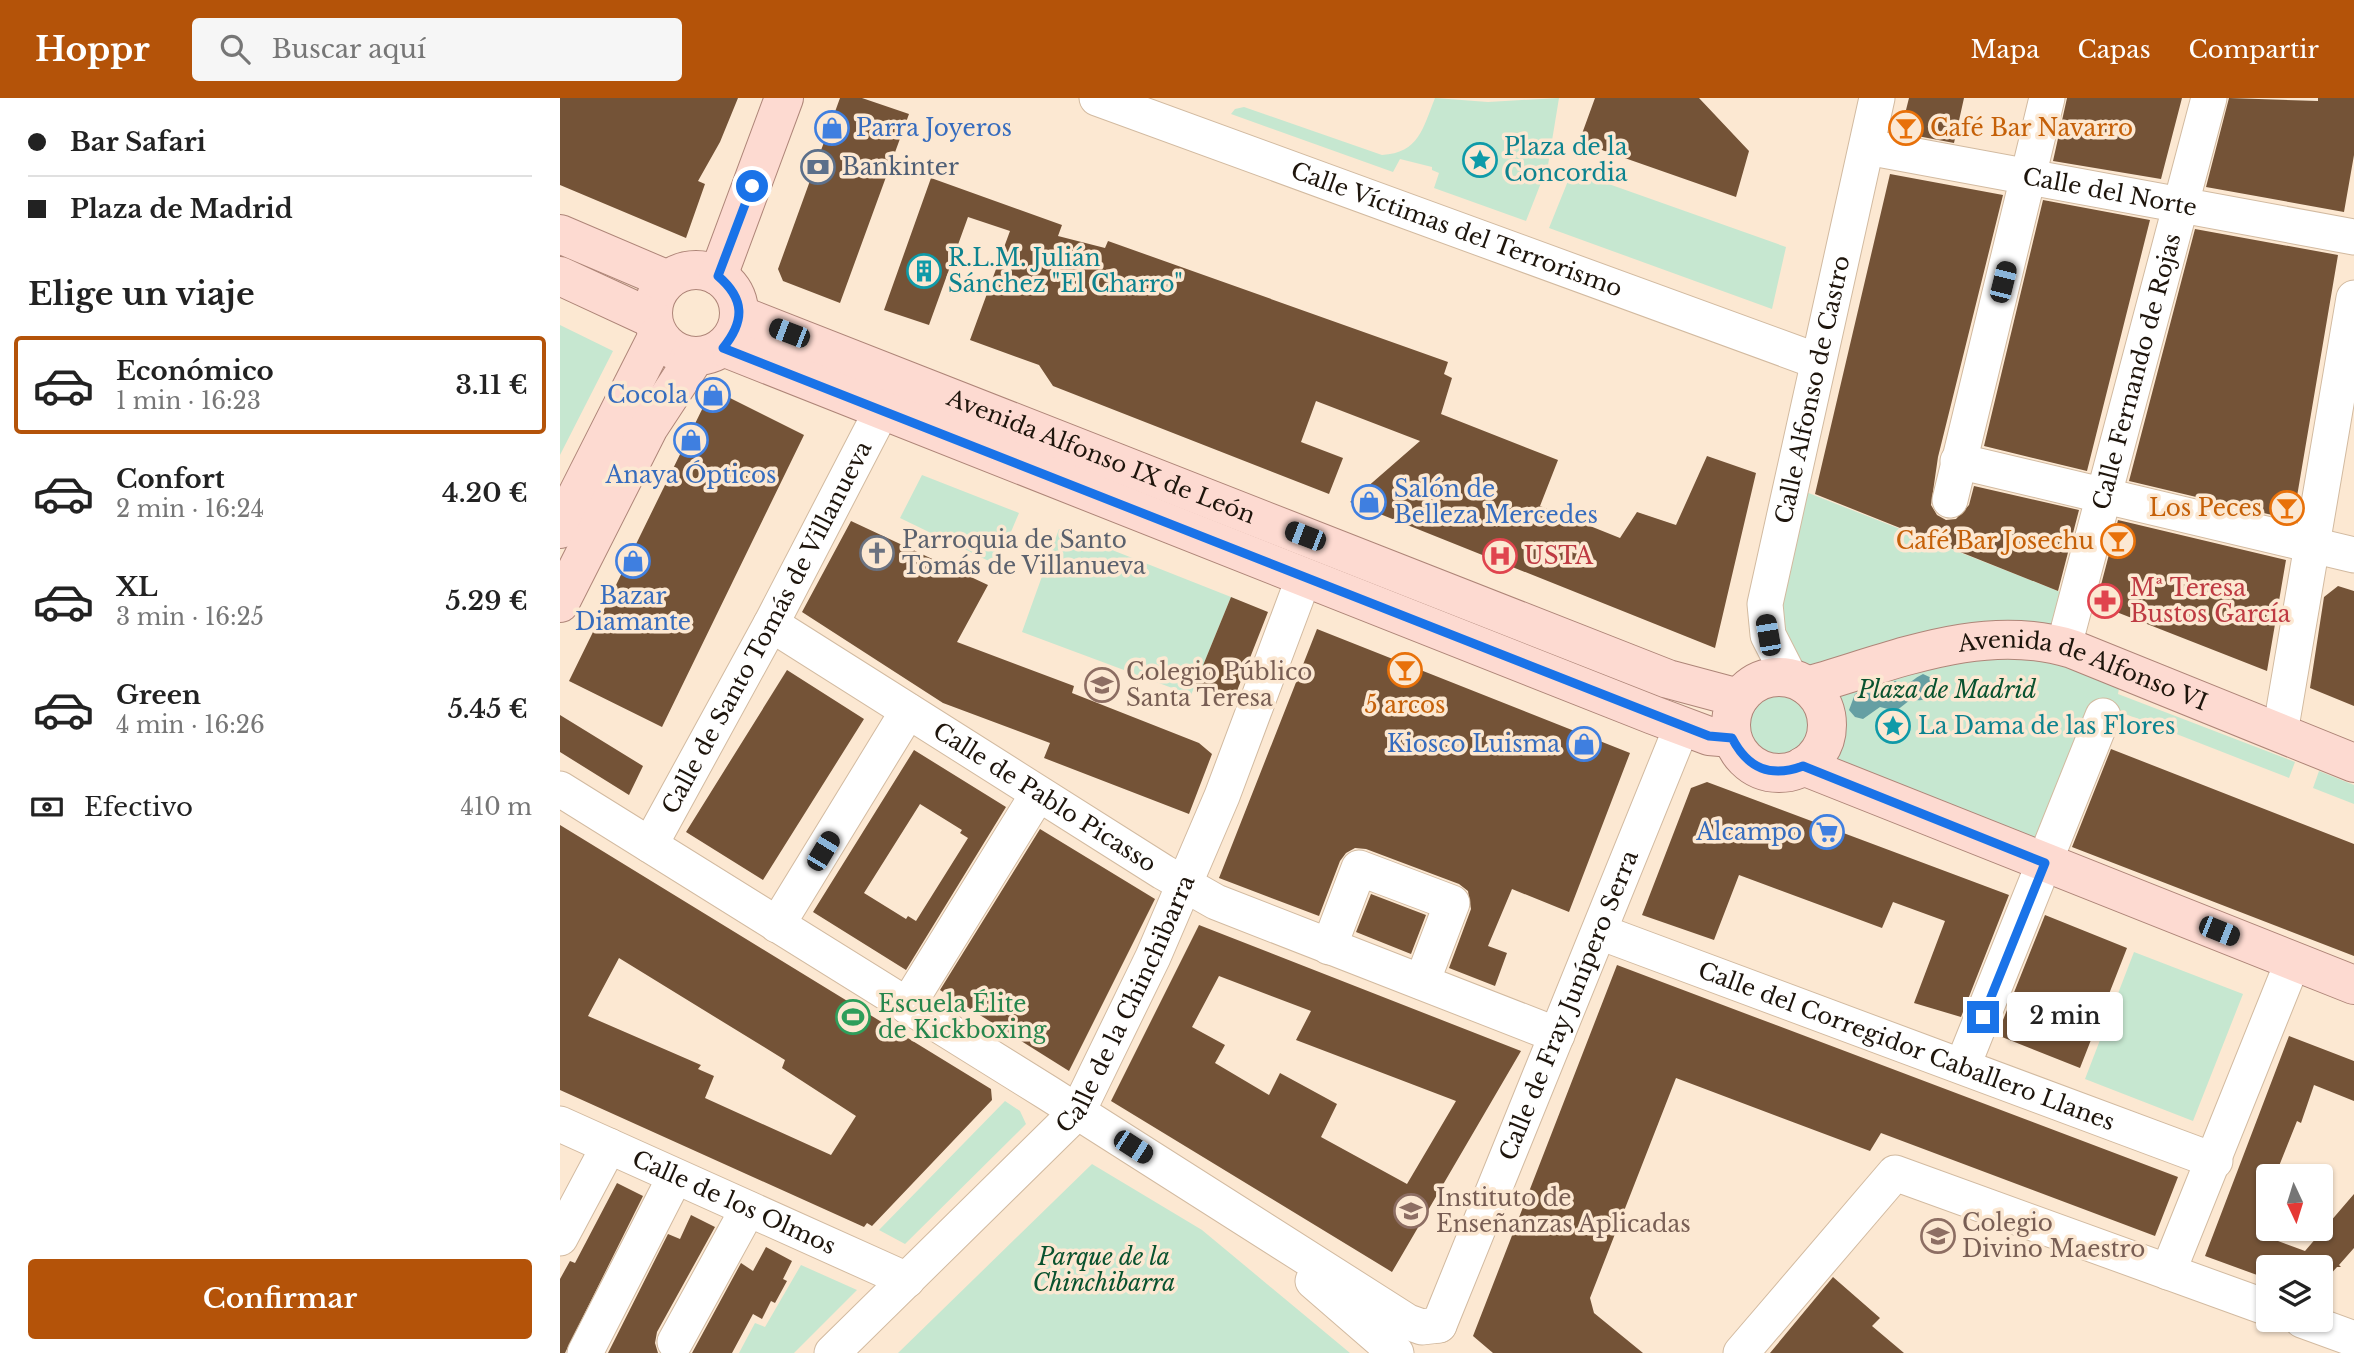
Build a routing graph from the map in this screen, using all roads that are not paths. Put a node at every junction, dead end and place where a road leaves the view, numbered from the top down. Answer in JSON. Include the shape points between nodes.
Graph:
{"nodes":[{"id":1,"x":784,"y":98,"type":"edge"},
{"id":2,"x":1097,"y":98,"type":"edge"},
{"id":3,"x":1877,"y":98,"type":"edge"},
{"id":4,"x":2048,"y":98,"type":"edge"},
{"id":5,"x":2210,"y":98,"type":"edge"},
{"id":6,"x":1867,"y":147,"type":"junction"},
{"id":7,"x":2029,"y":178,"type":"junction"},
{"id":8,"x":2182,"y":206,"type":"junction"},
{"id":9,"x":560,"y":233,"type":"edge"},
{"id":10,"x":2354,"y":237,"type":"edge"},
{"id":11,"x":560,"y":276,"type":"edge"},
{"id":12,"x":718,"y":276,"type":"junction"},
{"id":13,"x":668,"y":280,"type":"junction"},
{"id":14,"x":2354,"y":298,"type":"edge"},
{"id":15,"x":655,"y":327,"type":"junction"},
{"id":16,"x":719,"y":340,"type":"junction"},
{"id":17,"x":1817,"y":361,"type":"junction"},
{"id":18,"x":882,"y":410,"type":"junction"},
{"id":19,"x":1958,"y":461,"type":"junction"},
{"id":20,"x":2103,"y":497,"type":"junction"},
{"id":21,"x":1950,"y":500,"type":"dead end"},
{"id":22,"x":560,"y":529,"type":"edge"},
{"id":23,"x":2312,"y":544,"type":"junction"},
{"id":24,"x":2354,"y":555,"type":"edge"},
{"id":25,"x":1304,"y":577,"type":"junction"},
{"id":26,"x":560,"y":603,"type":"edge"},
{"id":27,"x":771,"y":624,"type":"junction"},
{"id":28,"x":2064,"y":646,"type":"junction"},
{"id":29,"x":1798,"y":682,"type":"junction"},
{"id":30,"x":1739,"y":698,"type":"junction"},
{"id":31,"x":908,"y":711,"type":"junction"},
{"id":32,"x":2103,"y":716,"type":"dead end"},
{"id":33,"x":1682,"y":726,"type":"junction"},
{"id":34,"x":2280,"y":733,"type":"junction"},
{"id":35,"x":1732,"y":738,"type":"junction"},
{"id":36,"x":2354,"y":762,"type":"edge"},
{"id":37,"x":1803,"y":766,"type":"junction"},
{"id":38,"x":560,"y":789,"type":"edge"},
{"id":39,"x":1038,"y":794,"type":"junction"},
{"id":40,"x":650,"y":845,"type":"junction"},
{"id":41,"x":2045,"y":863,"type":"junction"},
{"id":42,"x":1184,"y":884,"type":"junction"},
{"id":43,"x":778,"y":925,"type":"junction"},
{"id":44,"x":1600,"y":932,"type":"junction"},
{"id":45,"x":1329,"y":947,"type":"junction"},
{"id":46,"x":2293,"y":961,"type":"junction"},
{"id":47,"x":1422,"y":982,"type":"junction"},
{"id":48,"x":2354,"y":985,"type":"edge"},
{"id":49,"x":907,"y":1006,"type":"junction"},
{"id":50,"x":1557,"y":1035,"type":"junction"},
{"id":51,"x":1963,"y":1065,"type":"junction"},
{"id":52,"x":1078,"y":1111,"type":"junction"},
{"id":53,"x":560,"y":1124,"type":"edge"},
{"id":54,"x":610,"y":1146,"type":"junction"},
{"id":55,"x":2215,"y":1161,"type":"junction"},
{"id":56,"x":675,"y":1177,"type":"junction"},
{"id":57,"x":748,"y":1209,"type":"junction"},
{"id":58,"x":1250,"y":1221,"type":"junction"},
{"id":59,"x":560,"y":1238,"type":"edge"},
{"id":60,"x":2168,"y":1272,"type":"junction"},
{"id":61,"x":907,"y":1280,"type":"junction"},
{"id":62,"x":2256,"y":1304,"type":"edge"},
{"id":63,"x":2333,"y":1331,"type":"edge"},
{"id":64,"x":1443,"y":1339,"type":"edge"},
{"id":65,"x":2354,"y":1339,"type":"edge"},
{"id":66,"x":675,"y":1342,"type":"dead end"},
{"id":67,"x":585,"y":1353,"type":"edge"},
{"id":68,"x":832,"y":1353,"type":"edge"},
{"id":69,"x":1396,"y":1353,"type":"edge"},
{"id":70,"x":1741,"y":1353,"type":"edge"}],
"edges":[{"from":1,"to":12,"type":"main road"},
{"from":2,"to":17,"type":"street","name":"Calle Víctimas del Terrorismo"},
{"from":3,"to":6,"type":"street","name":"Calle Alfonso de Castro"},
{"from":4,"to":7,"type":"street"},
{"from":5,"to":8,"type":"street","name":"Calle Fernando de Rojas"},
{"from":6,"to":7,"type":"street","name":"Calle del Norte"},
{"from":6,"to":17,"type":"street","name":"Calle Alfonso de Castro"},
{"from":7,"to":8,"type":"street","name":"Calle del Norte"},
{"from":7,"to":19,"type":"street"},
{"from":8,"to":10,"type":"street","name":"Calle del Norte"},
{"from":8,"to":20,"type":"street","name":"Calle Fernando de Rojas"},
{"from":9,"to":13,"type":"main road"},
{"from":11,"to":15,"type":"main road"},
{"from":12,"to":13,"type":"main road","via":[[693,270]]},
{"from":12,"to":16,"type":"main road","via":[[737,300]]},
{"from":13,"to":15,"type":"main road","via":[[654,304]]},
{"from":14,"to":23,"type":"street"},
{"from":15,"to":16,"type":"main road","via":[[673,351]]},
{"from":15,"to":22,"type":"main road"},
{"from":16,"to":18,"type":"main road","name":"Avenida Alfonso IX de León"},
{"from":16,"to":26,"type":"main road","via":[[649,427]]},
{"from":16,"to":30,"type":"main road","name":"Avenida Alfonso IX de León","via":[[1668,679]]},
{"from":17,"to":29,"type":"street","name":"Calle Alfonso de Castro","via":[[1765,604],[1768,635]]},
{"from":18,"to":25,"type":"main road","name":"Avenida Alfonso IX de León"},
{"from":18,"to":27,"type":"street","name":"Calle de Santo Tomás de Villanueva"},
{"from":19,"to":20,"type":"street"},
{"from":19,"to":21,"type":"street"},
{"from":20,"to":23,"type":"street"},
{"from":20,"to":28,"type":"street","name":"Calle Fernando de Rojas"},
{"from":23,"to":24,"type":"street"},
{"from":23,"to":34,"type":"street"},
{"from":25,"to":33,"type":"main road","name":"Avenida Alfonso IX de León"},
{"from":25,"to":42,"type":"street","name":"Calle de la Chinchibarra"},
{"from":27,"to":31,"type":"street","name":"Calle de Pablo Picasso"},
{"from":27,"to":40,"type":"street","name":"Calle de Santo Tomás de Villanueva"},
{"from":28,"to":29,"type":"main road","name":"Avenida de Alfonso VI","via":[[1977,639]]},
{"from":28,"to":34,"type":"main road","name":"Avenida de Alfonso VI"},
{"from":29,"to":30,"type":"main road","via":[[1778,676],[1756,682]]},
{"from":29,"to":37,"type":"main road","via":[[1818,697],[1827,727],[1815,756]]},
{"from":30,"to":35,"type":"main road","via":[[1731,717]]},
{"from":31,"to":39,"type":"street","name":"Calle de Pablo Picasso"},
{"from":31,"to":43,"type":"street"},
{"from":32,"to":41,"type":"street"},
{"from":33,"to":35,"type":"main road","name":"Avenida Alfonso IX de León"},
{"from":33,"to":44,"type":"street","name":"Calle de Fray Junípero Serra"},
{"from":34,"to":36,"type":"main road","name":"Avenida de Alfonso VI"},
{"from":35,"to":37,"type":"main road","via":[[1740,754],[1769,772]]},
{"from":37,"to":41,"type":"main road"},
{"from":38,"to":40,"type":"street"},
{"from":39,"to":42,"type":"street","name":"Calle de Pablo Picasso"},
{"from":39,"to":49,"type":"street"},
{"from":40,"to":43,"type":"street"},
{"from":41,"to":46,"type":"main road"},
{"from":41,"to":51,"type":"street"},
{"from":42,"to":45,"type":"street","name":"Calle de Pablo Picasso","via":[[1216,902]]},
{"from":42,"to":52,"type":"street","name":"Calle de la Chinchibarra"},
{"from":43,"to":49,"type":"street"},
{"from":44,"to":50,"type":"street","name":"Calle de Fray Junípero Serra"},
{"from":44,"to":51,"type":"street","name":"Calle del Corregidor Caballero Llanes"},
{"from":45,"to":47,"type":"street","name":"Calle de Pablo Picasso"},
{"from":45,"to":47,"type":"street","via":[[1360,868],[1451,903]]},
{"from":46,"to":48,"type":"main road"},
{"from":46,"to":55,"type":"street"},
{"from":47,"to":50,"type":"street","name":"Calle de Pablo Picasso"},
{"from":49,"to":52,"type":"street"},
{"from":50,"to":64,"type":"street","name":"Calle de Fray Junípero Serra"},
{"from":51,"to":55,"type":"street","name":"Calle del Corregidor Caballero Llanes"},
{"from":52,"to":58,"type":"street"},
{"from":52,"to":61,"type":"street","name":"Calle de la Chinchibarra"},
{"from":53,"to":54,"type":"street","name":"Calle de los Olmos"},
{"from":54,"to":56,"type":"street","name":"Calle de los Olmos"},
{"from":54,"to":59,"type":"street"},
{"from":55,"to":60,"type":"street"},
{"from":56,"to":57,"type":"street","name":"Calle de los Olmos"},
{"from":56,"to":67,"type":"street"},
{"from":57,"to":61,"type":"street","name":"Calle de los Olmos"},
{"from":57,"to":66,"type":"street"},
{"from":58,"to":64,"type":"street","via":[[1408,1322]]},
{"from":58,"to":69,"type":"street"},
{"from":60,"to":62,"type":"street"},
{"from":60,"to":70,"type":"street","via":[[1895,1173]]},
{"from":61,"to":68,"type":"street","name":"Calle de la Chinchibarra"},
{"from":63,"to":65,"type":"street"}]}
